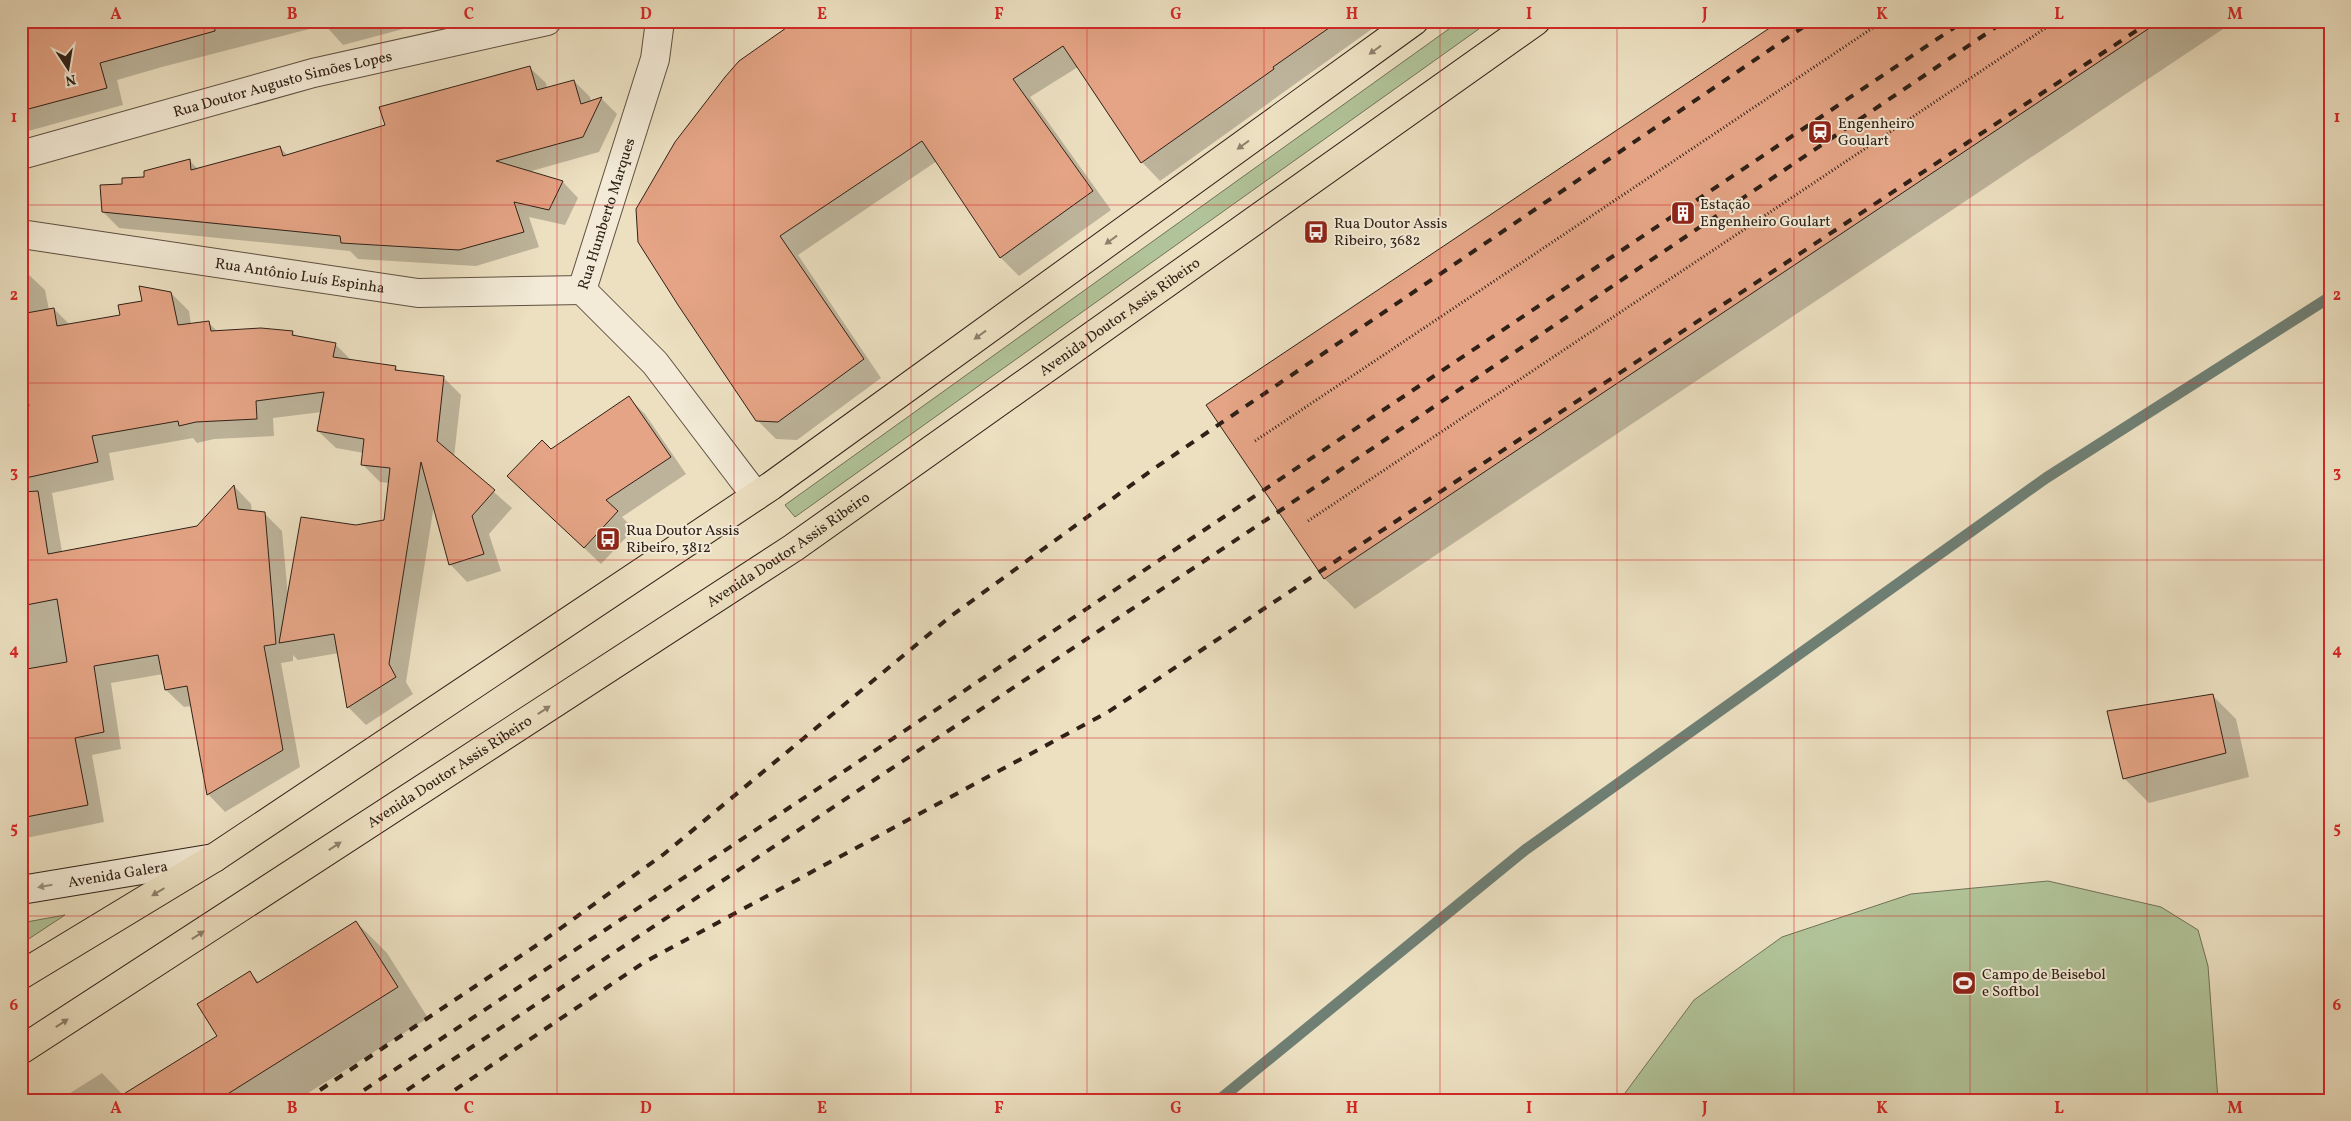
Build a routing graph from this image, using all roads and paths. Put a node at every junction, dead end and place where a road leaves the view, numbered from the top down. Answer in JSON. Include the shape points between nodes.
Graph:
{"nodes":[{"id":1,"x":547,"y":21,"type":"edge"},
{"id":2,"x":660,"y":21,"type":"edge"},
{"id":3,"x":1414,"y":21,"type":"edge"},
{"id":4,"x":1536,"y":21,"type":"edge"},
{"id":5,"x":1883,"y":21,"type":"edge"},
{"id":6,"x":2056,"y":21,"type":"edge"},
{"id":7,"x":21,"y":155,"type":"edge"},
{"id":8,"x":21,"y":234,"type":"edge"},
{"id":9,"x":582,"y":290,"type":"junction"},
{"id":10,"x":1255,"y":441,"type":"dead end"},
{"id":11,"x":756,"y":496,"type":"junction"},
{"id":12,"x":1308,"y":520,"type":"dead end"},
{"id":13,"x":214,"y":858,"type":"junction"},
{"id":14,"x":21,"y":890,"type":"edge"},
{"id":15,"x":21,"y":975,"type":"edge"},
{"id":16,"x":21,"y":1050,"type":"edge"}],
"edges":[{"from":1,"to":7,"type":"street","name":"Rua Doutor Augusto Simões Lopes","via":[[313,73]]},
{"from":2,"to":9,"type":"street","name":"Rua Humberto Marques","via":[[655,59]]},
{"from":3,"to":11,"type":"main road","one_way":true},
{"from":16,"to":4,"type":"main road","name":"Avenida Doutor Assis Ribeiro","one_way":true,"via":[[793,548]]},
{"from":5,"to":10,"type":"path"},
{"from":6,"to":12,"type":"path"},
{"from":8,"to":9,"type":"street","name":"Rua Antônio Luís Espinha","via":[[418,293]]},
{"from":9,"to":11,"type":"street","name":"Rua Humberto Marques","via":[[655,363]]},
{"from":11,"to":13,"type":"main road"},
{"from":13,"to":14,"type":"street","name":"Avenida Galera","one_way":true},
{"from":13,"to":15,"type":"main road","one_way":true}]}
